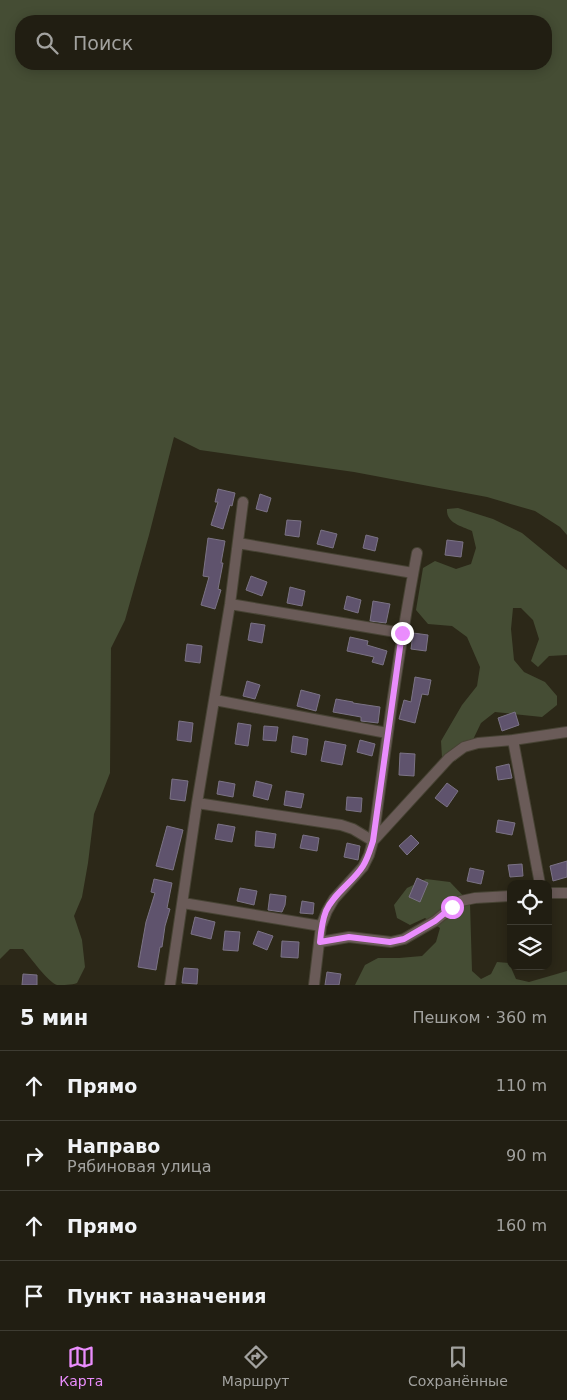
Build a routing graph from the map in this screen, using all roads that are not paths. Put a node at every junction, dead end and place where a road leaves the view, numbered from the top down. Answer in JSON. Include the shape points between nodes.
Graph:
{"nodes":[{"id":1,"x":242,"y":502,"type":"dead end"},
{"id":2,"x":238,"y":543,"type":"junction"},
{"id":3,"x":417,"y":553,"type":"dead end"},
{"id":4,"x":414,"y":573,"type":"junction"},
{"id":5,"x":230,"y":604,"type":"junction"},
{"id":6,"x":402,"y":633,"type":"junction"},
{"id":7,"x":215,"y":700,"type":"junction"},
{"id":8,"x":567,"y":732,"type":"edge"},
{"id":9,"x":387,"y":733,"type":"junction"},
{"id":10,"x":513,"y":740,"type":"junction"},
{"id":11,"x":197,"y":803,"type":"junction"},
{"id":12,"x":373,"y":841,"type":"junction"},
{"id":13,"x":539,"y":880,"type":"edge"},
{"id":14,"x":552,"y":893,"type":"edge"},
{"id":15,"x":567,"y":893,"type":"edge"},
{"id":16,"x":507,"y":896,"type":"edge"},
{"id":17,"x":183,"y":903,"type":"junction"},
{"id":18,"x":322,"y":926,"type":"junction"},
{"id":19,"x":320,"y":942,"type":"junction"},
{"id":20,"x":170,"y":985,"type":"edge"},
{"id":21,"x":314,"y":985,"type":"edge"}],
"edges":[{"from":1,"to":2,"type":"street"},
{"from":2,"to":4,"type":"street"},
{"from":2,"to":5,"type":"street"},
{"from":3,"to":4,"type":"street"},
{"from":4,"to":6,"type":"street"},
{"from":5,"to":6,"type":"street"},
{"from":5,"to":7,"type":"street"},
{"from":6,"to":9,"type":"street"},
{"from":7,"to":9,"type":"street"},
{"from":7,"to":11,"type":"street"},
{"from":8,"to":10,"type":"street"},
{"from":9,"to":12,"type":"street"},
{"from":10,"to":12,"type":"street","via":[[464,747],[449,758]]},
{"from":10,"to":13,"type":"street"},
{"from":11,"to":12,"type":"street","via":[[341,825]]},
{"from":11,"to":17,"type":"street"},
{"from":12,"to":18,"type":"street","via":[[363,867],[334,899]]},
{"from":14,"to":15,"type":"street"},
{"from":16,"to":19,"type":"street","via":[[461,901],[404,939],[390,942],[349,937]]},
{"from":17,"to":18,"type":"street"},
{"from":17,"to":20,"type":"street"},
{"from":18,"to":19,"type":"street"},
{"from":19,"to":21,"type":"street"}]}
